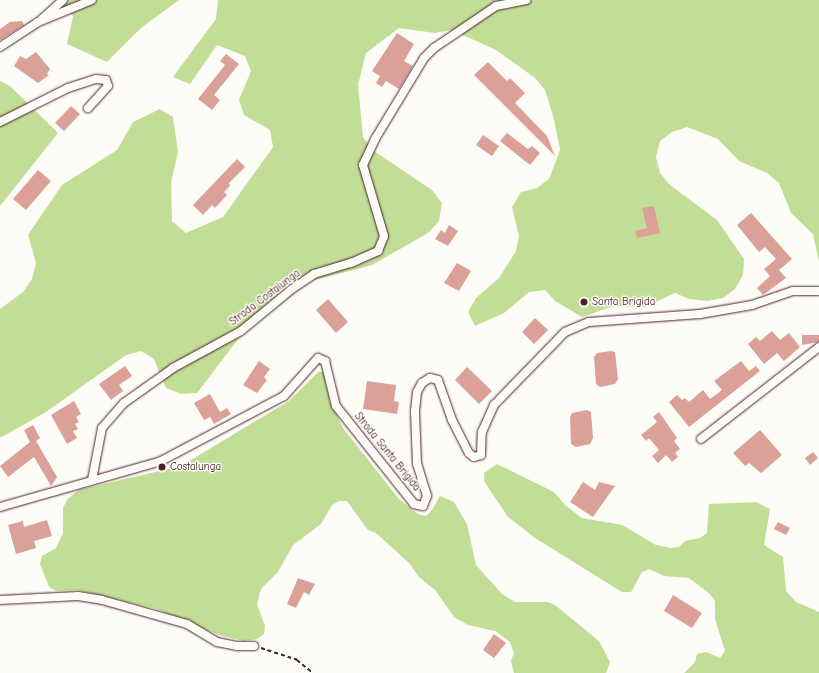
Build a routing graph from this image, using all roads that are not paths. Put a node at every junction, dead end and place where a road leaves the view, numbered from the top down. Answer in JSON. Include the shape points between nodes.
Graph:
{"nodes":[{"id":1,"x":63,"y":0,"type":"edge"},
{"id":2,"x":92,"y":0,"type":"edge"},
{"id":3,"x":526,"y":0,"type":"edge"},
{"id":4,"x":38,"y":22,"type":"junction"},
{"id":5,"x":0,"y":47,"type":"edge"},
{"id":6,"x":88,"y":108,"type":"dead end"},
{"id":7,"x":0,"y":122,"type":"edge"},
{"id":8,"x":819,"y":291,"type":"edge"},
{"id":9,"x":819,"y":347,"type":"edge"},
{"id":10,"x":701,"y":439,"type":"dead end"},
{"id":11,"x":92,"y":480,"type":"junction"},
{"id":12,"x":0,"y":507,"type":"edge"},
{"id":13,"x":0,"y":600,"type":"edge"},
{"id":14,"x":254,"y":646,"type":"road end"}],
"edges":[{"from":1,"to":4,"type":"street"},
{"from":2,"to":4,"type":"street"},
{"from":3,"to":11,"type":"street","name":"Strada Costalunga","via":[[496,6],[434,48],[424,58],[374,139],[363,165],[384,236],[378,251],[351,263],[314,274],[292,288],[241,331],[173,368],[124,403],[102,428]]},
{"from":4,"to":5,"type":"street"},
{"from":6,"to":7,"type":"street","via":[[108,86],[106,80],[96,79],[68,88]]},
{"from":8,"to":11,"type":"street","name":"Strada Santa Brigida","via":[[793,291],[752,305],[700,314],[589,322],[565,332],[494,405],[482,432],[481,455],[474,457],[469,453],[452,420],[438,380],[430,378],[422,383],[415,411],[417,464],[428,496],[423,506],[414,504],[336,406],[325,361],[318,358],[284,396],[222,430],[162,461]]},
{"from":9,"to":10,"type":"street"},
{"from":11,"to":12,"type":"street","name":"Strada Santa Brigida"},
{"from":13,"to":14,"type":"street","via":[[78,596],[102,600],[186,624],[217,642]]}]}
